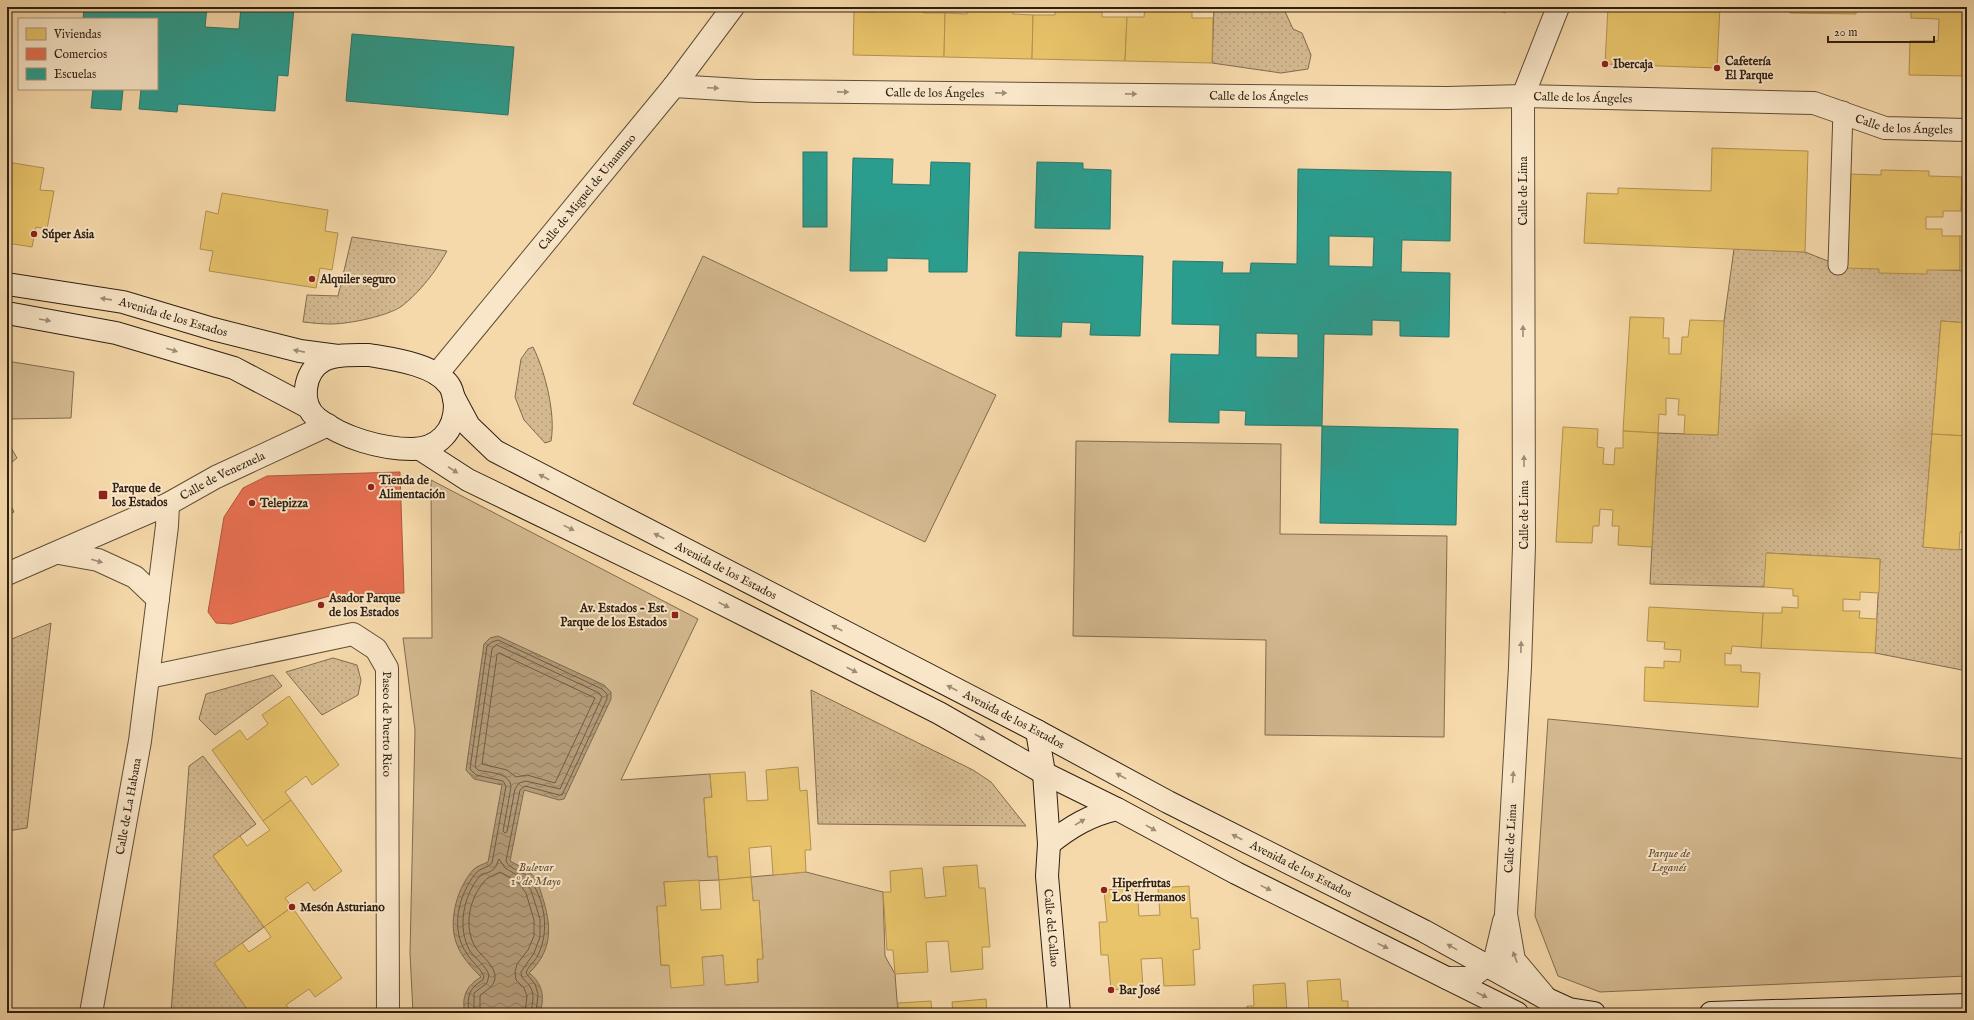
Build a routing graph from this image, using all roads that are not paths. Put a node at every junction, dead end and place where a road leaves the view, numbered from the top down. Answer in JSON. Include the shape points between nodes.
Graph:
{"nodes":[{"id":1,"x":733,"y":7,"type":"edge"},
{"id":2,"x":1558,"y":7,"type":"edge"},
{"id":3,"x":674,"y":86,"type":"junction"},
{"id":4,"x":1523,"y":96,"type":"junction"},
{"id":5,"x":1843,"y":111,"type":"junction"},
{"id":6,"x":1967,"y":130,"type":"edge"},
{"id":7,"x":1838,"y":265,"type":"dead end"},
{"id":8,"x":7,"y":284,"type":"edge"},
{"id":9,"x":7,"y":313,"type":"edge"},
{"id":10,"x":338,"y":356,"type":"junction"},
{"id":11,"x":437,"y":374,"type":"junction"},
{"id":12,"x":454,"y":398,"type":"junction"},
{"id":13,"x":308,"y":407,"type":"junction"},
{"id":14,"x":328,"y":425,"type":"junction"},
{"id":15,"x":420,"y":449,"type":"junction"},
{"id":16,"x":168,"y":504,"type":"junction"},
{"id":17,"x":59,"y":553,"type":"junction"},
{"id":18,"x":7,"y":574,"type":"edge"},
{"id":19,"x":158,"y":599,"type":"junction"},
{"id":20,"x":149,"y":677,"type":"junction"},
{"id":21,"x":1037,"y":731,"type":"junction"},
{"id":22,"x":1044,"y":773,"type":"junction"},
{"id":23,"x":1117,"y":809,"type":"junction"},
{"id":24,"x":1048,"y":844,"type":"junction"},
{"id":25,"x":1506,"y":914,"type":"junction"},
{"id":26,"x":1486,"y":965,"type":"junction"},
{"id":27,"x":1447,"y":978,"type":"junction"},
{"id":28,"x":1967,"y":1005,"type":"edge"},
{"id":29,"x":1552,"y":1006,"type":"edge"},
{"id":30,"x":91,"y":1013,"type":"edge"},
{"id":31,"x":388,"y":1013,"type":"edge"},
{"id":32,"x":1058,"y":1013,"type":"edge"},
{"id":33,"x":1518,"y":1013,"type":"edge"},
{"id":34,"x":1594,"y":1013,"type":"edge"},
{"id":35,"x":1711,"y":1013,"type":"edge"}],
"edges":[{"from":1,"to":3,"type":"street","name":"Calle de Miguel de Unamuno"},
{"from":2,"to":4,"type":"street","name":"Calle de Lima"},
{"from":3,"to":4,"type":"street","name":"Calle de los Ángeles","one_way":true,"via":[[779,91],[1447,98]]},
{"from":3,"to":11,"type":"street","name":"Calle de Miguel de Unamuno"},
{"from":4,"to":5,"type":"street","name":"Calle de los Ángeles","via":[[1814,103]]},
{"from":25,"to":4,"type":"street","name":"Calle de Lima","one_way":true,"via":[[1524,546]]},
{"from":5,"to":6,"type":"street","name":"Calle de los Ángeles","via":[[1885,128]]},
{"from":5,"to":7,"type":"lane","name":"Calle de los Ángeles"},
{"from":10,"to":8,"type":"street","name":"Avenida de los Estados","one_way":true,"via":[[300,352],[123,302]]},
{"from":9,"to":13,"type":"street","one_way":true,"via":[[116,333],[234,368]]},
{"from":10,"to":11,"type":"street","via":[[369,355],[398,360],[418,365]]},
{"from":10,"to":13,"type":"street","via":[[324,360],[310,374],[306,396]]},
{"from":11,"to":12,"type":"street","via":[[450,385]]},
{"from":12,"to":15,"type":"street","via":[[455,417],[448,432],[435,444]]},
{"from":21,"to":12,"type":"street","name":"Avenida de los Estados","one_way":true,"via":[[495,451],[469,426]]},
{"from":13,"to":14,"type":"street","via":[[317,419]]},
{"from":14,"to":15,"type":"street","via":[[370,443],[396,449]]},
{"from":14,"to":16,"type":"street","name":"Calle de Venezuela","via":[[216,477]]},
{"from":15,"to":22,"type":"street","one_way":true,"via":[[468,480],[689,587],[939,713]]},
{"from":16,"to":17,"type":"street","name":"Calle de Venezuela"},
{"from":16,"to":19,"type":"street","name":"Calle de La Habana","via":[[168,526]]},
{"from":17,"to":18,"type":"street","name":"Calle de Venezuela"},
{"from":17,"to":19,"type":"street","one_way":true,"via":[[98,560],[127,573]]},
{"from":19,"to":20,"type":"street","name":"Calle de La Habana"},
{"from":20,"to":30,"type":"street","name":"Calle de La Habana","via":[[140,741]]},
{"from":20,"to":31,"type":"street","name":"Paseo de Puerto Rico","via":[[353,634],[376,649],[387,668]]},
{"from":21,"to":22,"type":"street","name":"Calle del Callao"},
{"from":26,"to":21,"type":"street","name":"Avenida de los Estados","one_way":true,"via":[[1168,802]]},
{"from":22,"to":23,"type":"street"},
{"from":22,"to":24,"type":"street","name":"Calle del Callao"},
{"from":24,"to":23,"type":"street","one_way":true,"via":[[1084,819]]},
{"from":23,"to":27,"type":"street","one_way":true,"via":[[1236,873]]},
{"from":24,"to":32,"type":"street","name":"Calle del Callao","via":[[1047,876]]},
{"from":25,"to":26,"type":"street","via":[[1495,959]]},
{"from":29,"to":25,"type":"street","name":"Calle de Lima","one_way":true,"via":[[1514,960]]},
{"from":26,"to":27,"type":"street","via":[[1470,978]]},
{"from":26,"to":29,"type":"street","name":"Avenida de los Estados"},
{"from":27,"to":33,"type":"street","one_way":true},
{"from":28,"to":35,"type":"street"},
{"from":29,"to":34,"type":"street","name":"Avenida de los Estados"}]}
